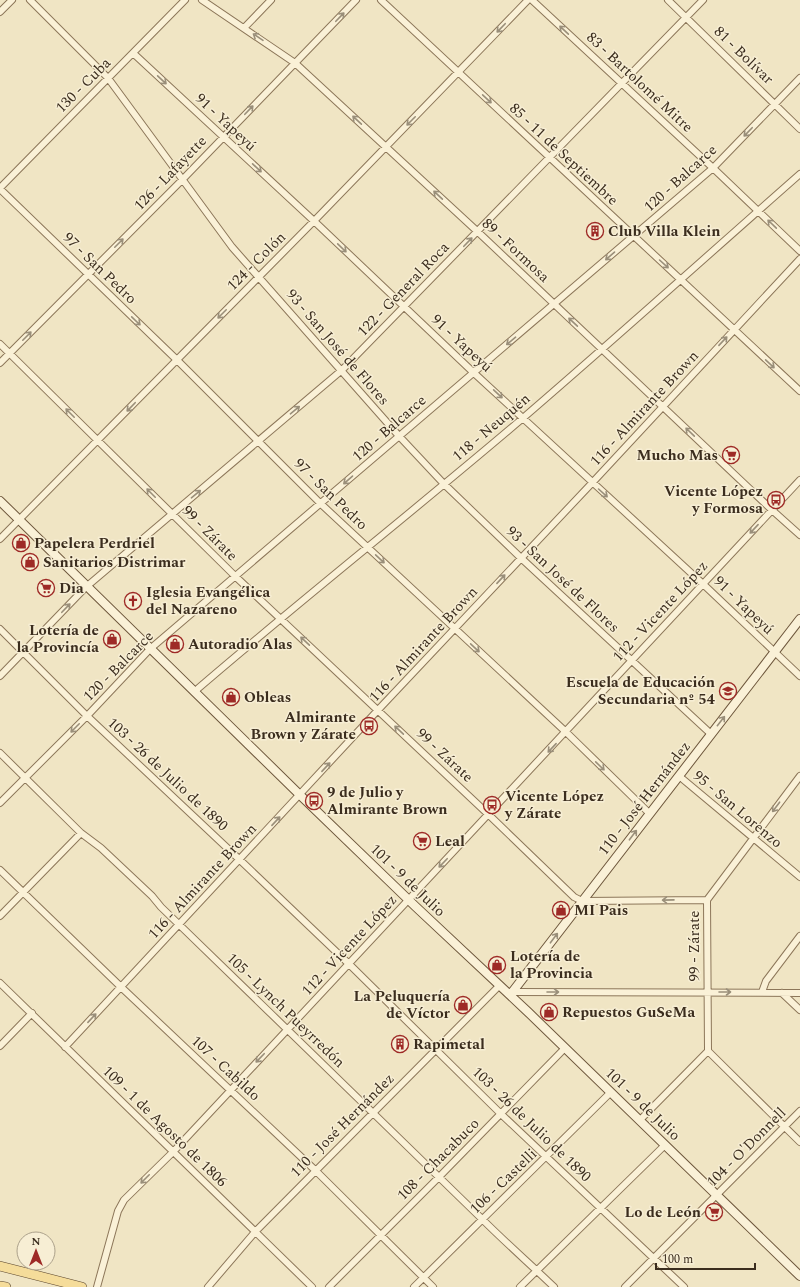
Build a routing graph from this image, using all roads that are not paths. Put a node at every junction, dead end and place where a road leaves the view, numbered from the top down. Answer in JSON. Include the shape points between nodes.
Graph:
{"nodes":[{"id":1,"x":12,"y":0,"type":"edge"},
{"id":2,"x":30,"y":0,"type":"edge"},
{"id":3,"x":184,"y":0,"type":"edge"},
{"id":4,"x":202,"y":0,"type":"edge"},
{"id":5,"x":271,"y":0,"type":"edge"},
{"id":6,"x":356,"y":0,"type":"edge"},
{"id":7,"x":381,"y":0,"type":"edge"},
{"id":8,"x":528,"y":0,"type":"edge"},
{"id":9,"x":532,"y":0,"type":"edge"},
{"id":10,"x":668,"y":0,"type":"edge"},
{"id":11,"x":703,"y":0,"type":"edge"},
{"id":12,"x":0,"y":12,"type":"edge"},
{"id":13,"x":686,"y":17,"type":"junction"},
{"id":14,"x":244,"y":28,"type":"junction"},
{"id":15,"x":133,"y":53,"type":"junction"},
{"id":16,"x":295,"y":63,"type":"junction"},
{"id":17,"x":458,"y":73,"type":"junction"},
{"id":18,"x":108,"y":78,"type":"junction"},
{"id":19,"x":800,"y":78,"type":"edge"},
{"id":20,"x":622,"y":83,"type":"junction"},
{"id":21,"x":775,"y":104,"type":"junction"},
{"id":22,"x":800,"y":129,"type":"edge"},
{"id":23,"x":223,"y":137,"type":"junction"},
{"id":24,"x":386,"y":146,"type":"junction"},
{"id":25,"x":549,"y":158,"type":"junction"},
{"id":26,"x":713,"y":168,"type":"junction"},
{"id":27,"x":800,"y":174,"type":"edge"},
{"id":28,"x":183,"y":179,"type":"junction"},
{"id":29,"x":0,"y":188,"type":"edge"},
{"id":30,"x":758,"y":211,"type":"junction"},
{"id":31,"x":314,"y":221,"type":"junction"},
{"id":32,"x":478,"y":232,"type":"junction"},
{"id":33,"x":633,"y":236,"type":"junction"},
{"id":34,"x":800,"y":251,"type":"edge"},
{"id":35,"x":800,"y":259,"type":"edge"},
{"id":36,"x":88,"y":274,"type":"junction"},
{"id":37,"x":259,"y":277,"type":"junction"},
{"id":38,"x":680,"y":280,"type":"junction"},
{"id":39,"x":554,"y":304,"type":"junction"},
{"id":40,"x":404,"y":306,"type":"junction"},
{"id":41,"x":734,"y":330,"type":"junction"},
{"id":42,"x":0,"y":344,"type":"edge"},
{"id":43,"x":602,"y":349,"type":"junction"},
{"id":44,"x":10,"y":354,"type":"junction"},
{"id":45,"x":177,"y":360,"type":"junction"},
{"id":46,"x":0,"y":363,"type":"edge"},
{"id":47,"x":342,"y":370,"type":"junction"},
{"id":48,"x":474,"y":373,"type":"junction"},
{"id":49,"x":800,"y":391,"type":"edge"},
{"id":50,"x":663,"y":406,"type":"junction"},
{"id":51,"x":523,"y":418,"type":"junction"},
{"id":52,"x":399,"y":436,"type":"junction"},
{"id":53,"x":98,"y":441,"type":"junction"},
{"id":54,"x":258,"y":441,"type":"junction"},
{"id":55,"x":800,"y":480,"type":"edge"},
{"id":56,"x":592,"y":483,"type":"junction"},
{"id":57,"x":444,"y":484,"type":"junction"},
{"id":58,"x":0,"y":501,"type":"edge"},
{"id":59,"x":321,"y":504,"type":"junction"},
{"id":60,"x":772,"y":510,"type":"junction"},
{"id":61,"x":172,"y":514,"type":"junction"},
{"id":62,"x":19,"y":520,"type":"junction"},
{"id":63,"x":800,"y":535,"type":"edge"},
{"id":64,"x":0,"y":539,"type":"edge"},
{"id":65,"x":368,"y":548,"type":"junction"},
{"id":66,"x":521,"y":558,"type":"junction"},
{"id":67,"x":236,"y":577,"type":"junction"},
{"id":68,"x":703,"y":584,"type":"junction"},
{"id":69,"x":86,"y":587,"type":"junction"},
{"id":70,"x":280,"y":618,"type":"junction"},
{"id":71,"x":800,"y":619,"type":"edge"},
{"id":72,"x":0,"y":629,"type":"edge"},
{"id":73,"x":454,"y":630,"type":"junction"},
{"id":74,"x":150,"y":649,"type":"junction"},
{"id":75,"x":23,"y":652,"type":"junction"},
{"id":76,"x":774,"y":652,"type":"junction"},
{"id":77,"x":631,"y":661,"type":"junction"},
{"id":78,"x":0,"y":676,"type":"edge"},
{"id":79,"x":800,"y":676,"type":"edge"},
{"id":80,"x":194,"y":692,"type":"junction"},
{"id":81,"x":378,"y":710,"type":"junction"},
{"id":82,"x":87,"y":716,"type":"junction"},
{"id":83,"x":566,"y":732,"type":"junction"},
{"id":84,"x":711,"y":734,"type":"junction"},
{"id":85,"x":0,"y":753,"type":"edge"},
{"id":86,"x":679,"y":776,"type":"junction"},
{"id":87,"x":800,"y":776,"type":"edge"},
{"id":88,"x":25,"y":777,"type":"junction"},
{"id":89,"x":300,"y":795,"type":"junction"},
{"id":90,"x":0,"y":803,"type":"edge"},
{"id":91,"x":650,"y":813,"type":"junction"},
{"id":92,"x":489,"y":815,"type":"junction"},
{"id":93,"x":81,"y":833,"type":"junction"},
{"id":94,"x":753,"y":838,"type":"junction"},
{"id":95,"x":240,"y":860,"type":"junction"},
{"id":96,"x":0,"y":870,"type":"edge"},
{"id":97,"x":800,"y":877,"type":"edge"},
{"id":98,"x":23,"y":893,"type":"junction"},
{"id":99,"x":408,"y":900,"type":"junction"},
{"id":100,"x":707,"y":900,"type":"junction"},
{"id":101,"x":582,"y":901,"type":"junction"},
{"id":102,"x":0,"y":916,"type":"edge"},
{"id":103,"x":180,"y":925,"type":"junction"},
{"id":104,"x":800,"y":936,"type":"edge"},
{"id":105,"x":349,"y":964,"type":"junction"},
{"id":106,"x":0,"y":983,"type":"edge"},
{"id":107,"x":499,"y":986,"type":"junction"},
{"id":108,"x":121,"y":987,"type":"junction"},
{"id":109,"x":707,"y":992,"type":"junction"},
{"id":110,"x":762,"y":992,"type":"junction"},
{"id":111,"x":512,"y":993,"type":"junction"},
{"id":112,"x":782,"y":993,"type":"junction"},
{"id":113,"x":800,"y":993,"type":"edge"},
{"id":114,"x":800,"y":1010,"type":"edge"},
{"id":115,"x":32,"y":1014,"type":"junction"},
{"id":116,"x":287,"y":1030,"type":"junction"},
{"id":117,"x":0,"y":1046,"type":"edge"},
{"id":118,"x":65,"y":1047,"type":"junction"},
{"id":119,"x":565,"y":1048,"type":"junction"},
{"id":120,"x":436,"y":1050,"type":"junction"},
{"id":121,"x":708,"y":1050,"type":"junction"},
{"id":122,"x":230,"y":1089,"type":"junction"},
{"id":123,"x":610,"y":1093,"type":"junction"},
{"id":124,"x":800,"y":1111,"type":"edge"},
{"id":125,"x":374,"y":1112,"type":"junction"},
{"id":126,"x":501,"y":1114,"type":"junction"},
{"id":127,"x":640,"y":1120,"type":"junction"},
{"id":128,"x":785,"y":1127,"type":"junction"},
{"id":129,"x":800,"y":1142,"type":"edge"},
{"id":130,"x":665,"y":1145,"type":"junction"},
{"id":131,"x":173,"y":1152,"type":"junction"},
{"id":132,"x":547,"y":1156,"type":"junction"},
{"id":133,"x":316,"y":1171,"type":"junction"},
{"id":134,"x":440,"y":1176,"type":"junction"},
{"id":135,"x":716,"y":1195,"type":"junction"},
{"id":136,"x":601,"y":1208,"type":"junction"},
{"id":137,"x":482,"y":1219,"type":"junction"},
{"id":138,"x":255,"y":1232,"type":"junction"},
{"id":139,"x":380,"y":1235,"type":"junction"},
{"id":140,"x":654,"y":1258,"type":"junction"},
{"id":141,"x":0,"y":1266,"type":"edge"},
{"id":142,"x":537,"y":1270,"type":"junction"},
{"id":143,"x":800,"y":1276,"type":"edge"},
{"id":144,"x":424,"y":1277,"type":"junction"},
{"id":145,"x":0,"y":1286,"type":"edge"},
{"id":146,"x":6,"y":1287,"type":"edge"},
{"id":147,"x":82,"y":1287,"type":"edge"},
{"id":148,"x":97,"y":1287,"type":"edge"},
{"id":149,"x":208,"y":1287,"type":"edge"},
{"id":150,"x":312,"y":1287,"type":"edge"},
{"id":151,"x":329,"y":1287,"type":"edge"},
{"id":152,"x":414,"y":1287,"type":"edge"},
{"id":153,"x":433,"y":1287,"type":"edge"},
{"id":154,"x":520,"y":1287,"type":"edge"},
{"id":155,"x":554,"y":1287,"type":"edge"},
{"id":156,"x":625,"y":1287,"type":"edge"},
{"id":157,"x":684,"y":1287,"type":"edge"}],
"edges":[{"from":1,"to":12,"type":"street"},
{"from":2,"to":18,"type":"street","name":"93 - San José de Flores"},
{"from":3,"to":15,"type":"street","name":"130 - Cuba"},
{"from":4,"to":14,"type":"street","name":"89 - Formosa"},
{"from":5,"to":14,"type":"street"},
{"from":16,"to":6,"type":"street","name":"126 - Lafayette","one_way":true},
{"from":7,"to":17,"type":"street","name":"85 - 11 de Septiembre"},
{"from":8,"to":17,"type":"street","name":"124 - Colón","one_way":true},
{"from":20,"to":9,"type":"street","name":"83 - Bartolomé Mitre","one_way":true},
{"from":10,"to":13,"type":"street","name":"81 - Bolívar"},
{"from":11,"to":13,"type":"street","name":"122 - General Roca"},
{"from":13,"to":20,"type":"street","name":"122 - General Roca"},
{"from":13,"to":21,"type":"street","name":"81 - Bolívar"},
{"from":16,"to":14,"type":"street","name":"89 - Formosa","one_way":true},
{"from":15,"to":18,"type":"street","name":"130 - Cuba"},
{"from":15,"to":23,"type":"street","name":"91 - Yapeyú","one_way":true},
{"from":23,"to":16,"type":"street","name":"126 - Lafayette","one_way":true},
{"from":24,"to":16,"type":"street","name":"89 - Formosa","one_way":true},
{"from":17,"to":24,"type":"street","name":"124 - Colón","one_way":true},
{"from":17,"to":25,"type":"street","name":"85 - 11 de Septiembre","one_way":true},
{"from":18,"to":28,"type":"street","name":"93 - San José de Flores"},
{"from":18,"to":29,"type":"street","name":"130 - Cuba"},
{"from":19,"to":21,"type":"street","name":"120 - Balcarce"},
{"from":20,"to":25,"type":"street","name":"122 - General Roca"},
{"from":20,"to":26,"type":"street","name":"83 - Bartolomé Mitre"},
{"from":21,"to":22,"type":"street","name":"81 - Bolívar"},
{"from":21,"to":26,"type":"street","name":"120 - Balcarce","one_way":true},
{"from":23,"to":28,"type":"street","name":"126 - Lafayette"},
{"from":23,"to":31,"type":"street","name":"91 - Yapeyú","one_way":true},
{"from":24,"to":31,"type":"street","name":"124 - Colón"},
{"from":32,"to":24,"type":"street","name":"89 - Formosa","one_way":true},
{"from":25,"to":32,"type":"street","name":"122 - General Roca"},
{"from":25,"to":33,"type":"street","name":"85 - 11 de Septiembre"},
{"from":26,"to":30,"type":"street","name":"83 - Bartolomé Mitre"},
{"from":26,"to":33,"type":"street","name":"120 - Balcarce"},
{"from":27,"to":30,"type":"street","name":"118 - Neuquén"},
{"from":36,"to":28,"type":"street","name":"126 - Lafayette","one_way":true},
{"from":28,"to":37,"type":"street","name":"93 - San José de Flores","via":[[225,238]]},
{"from":29,"to":36,"type":"street","name":"97 - San Pedro"},
{"from":34,"to":30,"type":"street","name":"83 - Bartolomé Mitre","one_way":true},
{"from":30,"to":38,"type":"street","name":"118 - Neuquén"},
{"from":31,"to":37,"type":"street","name":"124 - Colón"},
{"from":31,"to":40,"type":"street","name":"91 - Yapeyú","one_way":true},
{"from":32,"to":39,"type":"street","name":"89 - Formosa"},
{"from":40,"to":32,"type":"street","name":"122 - General Roca","one_way":true},
{"from":33,"to":38,"type":"street","name":"85 - 11 de Septiembre","one_way":true},
{"from":33,"to":39,"type":"street","name":"120 - Balcarce","one_way":true},
{"from":35,"to":41,"type":"street","name":"116 - Almirante Brown"},
{"from":44,"to":36,"type":"street","name":"126 - Lafayette","one_way":true},
{"from":36,"to":45,"type":"street","name":"97 - San Pedro","one_way":true},
{"from":37,"to":45,"type":"street","name":"124 - Colón","one_way":true},
{"from":37,"to":47,"type":"street","name":"93 - San José de Flores"},
{"from":38,"to":41,"type":"street","name":"85 - 11 de Septiembre"},
{"from":38,"to":43,"type":"street","name":"118 - Neuquén"},
{"from":43,"to":39,"type":"street","name":"89 - Formosa","one_way":true},
{"from":39,"to":48,"type":"street","name":"120 - Balcarce","one_way":true},
{"from":40,"to":47,"type":"street","name":"122 - General Roca"},
{"from":40,"to":48,"type":"street","name":"91 - Yapeyú"},
{"from":41,"to":49,"type":"street","name":"85 - 11 de Septiembre","one_way":true},
{"from":50,"to":41,"type":"street","name":"116 - Almirante Brown","one_way":true},
{"from":42,"to":44,"type":"street","name":"99 - Zárate"},
{"from":43,"to":50,"type":"street","name":"89 - Formosa"},
{"from":43,"to":51,"type":"street","name":"118 - Neuquén"},
{"from":44,"to":46,"type":"street","name":"126 - Lafayette"},
{"from":53,"to":44,"type":"street","name":"99 - Zárate","one_way":true},
{"from":45,"to":53,"type":"street","name":"124 - Colón","one_way":true},
{"from":45,"to":54,"type":"street","name":"97 - San Pedro"},
{"from":47,"to":52,"type":"street","name":"93 - San José de Flores"},
{"from":54,"to":47,"type":"street","name":"122 - General Roca","one_way":true},
{"from":48,"to":51,"type":"street","name":"91 - Yapeyú","one_way":true},
{"from":48,"to":52,"type":"street","name":"120 - Balcarce"},
{"from":50,"to":56,"type":"street","name":"116 - Almirante Brown"},
{"from":60,"to":50,"type":"street","name":"89 - Formosa","one_way":true},
{"from":51,"to":56,"type":"street","name":"91 - Yapeyú"},
{"from":51,"to":57,"type":"street","name":"118 - Neuquén"},
{"from":52,"to":57,"type":"street","name":"93 - San José de Flores"},
{"from":52,"to":59,"type":"street","name":"120 - Balcarce","one_way":true},
{"from":61,"to":53,"type":"street","name":"99 - Zárate","one_way":true},
{"from":53,"to":62,"type":"street","name":"124 - Colón"},
{"from":54,"to":59,"type":"street","name":"97 - San Pedro"},
{"from":61,"to":54,"type":"street","name":"122 - General Roca","one_way":true},
{"from":55,"to":60,"type":"street","name":"112 - Vicente López"},
{"from":56,"to":66,"type":"street","name":"116 - Almirante Brown"},
{"from":56,"to":68,"type":"street","name":"91 - Yapeyú","one_way":true},
{"from":57,"to":65,"type":"street","name":"118 - Neuquén"},
{"from":57,"to":66,"type":"street","name":"93 - San José de Flores"},
{"from":58,"to":62,"type":"street","name":"101 - 9 de Julio"},
{"from":59,"to":65,"type":"street","name":"97 - San Pedro"},
{"from":59,"to":67,"type":"street","name":"120 - Balcarce"},
{"from":60,"to":63,"type":"street","name":"89 - Formosa"},
{"from":60,"to":68,"type":"street","name":"112 - Vicente López","one_way":true},
{"from":61,"to":67,"type":"street","name":"99 - Zárate"},
{"from":61,"to":69,"type":"street","name":"122 - General Roca"},
{"from":62,"to":64,"type":"street","name":"124 - Colón"},
{"from":62,"to":69,"type":"street","name":"101 - 9 de Julio"},
{"from":65,"to":70,"type":"street","name":"118 - Neuquén"},
{"from":65,"to":73,"type":"street","name":"97 - San Pedro","one_way":true},
{"from":73,"to":66,"type":"street","name":"116 - Almirante Brown","one_way":true},
{"from":66,"to":77,"type":"street","name":"93 - San José de Flores"},
{"from":67,"to":70,"type":"street","name":"99 - Zárate"},
{"from":67,"to":74,"type":"street","name":"120 - Balcarce"},
{"from":68,"to":76,"type":"street","name":"91 - Yapeyú"},
{"from":68,"to":77,"type":"street","name":"112 - Vicente López"},
{"from":69,"to":74,"type":"street","name":"101 - 9 de Julio"},
{"from":75,"to":69,"type":"street","name":"122 - General Roca","one_way":true},
{"from":70,"to":80,"type":"street","name":"118 - Neuquén"},
{"from":81,"to":70,"type":"street","name":"99 - Zárate","one_way":true},
{"from":71,"to":76,"type":"street","name":"110 - José Hernández"},
{"from":72,"to":75,"type":"street","name":"103 - 26 de Julio de 1890"},
{"from":73,"to":81,"type":"street","name":"116 - Almirante Brown"},
{"from":73,"to":83,"type":"street","name":"97 - San Pedro","one_way":true},
{"from":74,"to":80,"type":"street","name":"101 - 9 de Julio"},
{"from":74,"to":82,"type":"street","name":"120 - Balcarce"},
{"from":75,"to":78,"type":"street","name":"122 - General Roca"},
{"from":75,"to":82,"type":"street","name":"103 - 26 de Julio de 1890"},
{"from":76,"to":79,"type":"street","name":"91 - Yapeyú"},
{"from":84,"to":76,"type":"street","name":"110 - José Hernández","one_way":true},
{"from":77,"to":83,"type":"street","name":"112 - Vicente López"},
{"from":77,"to":84,"type":"street","name":"93 - San José de Flores"},
{"from":80,"to":89,"type":"street","name":"101 - 9 de Julio"},
{"from":89,"to":81,"type":"street","name":"116 - Almirante Brown","one_way":true},
{"from":92,"to":81,"type":"street","name":"99 - Zárate","one_way":true},
{"from":82,"to":88,"type":"street","name":"120 - Balcarce","one_way":true},
{"from":82,"to":95,"type":"street","name":"103 - 26 de Julio de 1890"},
{"from":83,"to":91,"type":"street","name":"97 - San Pedro","one_way":true},
{"from":83,"to":92,"type":"street","name":"112 - Vicente López","one_way":true},
{"from":84,"to":86,"type":"street","name":"110 - José Hernández"},
{"from":85,"to":88,"type":"street","name":"105 - Lynch Pueyrredón"},
{"from":86,"to":91,"type":"street","name":"110 - José Hernández"},
{"from":86,"to":94,"type":"street","name":"95 - San Lorenzo"},
{"from":87,"to":94,"type":"street","one_way":true},
{"from":88,"to":90,"type":"street","name":"120 - Balcarce"},
{"from":88,"to":93,"type":"street","name":"105 - Lynch Pueyrredón"},
{"from":95,"to":89,"type":"street","name":"116 - Almirante Brown","one_way":true},
{"from":89,"to":99,"type":"street","name":"101 - 9 de Julio"},
{"from":101,"to":91,"type":"street","name":"110 - José Hernández","one_way":true},
{"from":92,"to":99,"type":"street","name":"112 - Vicente López","one_way":true},
{"from":92,"to":101,"type":"street","name":"99 - Zárate","via":[[574,897]]},
{"from":93,"to":98,"type":"street"},
{"from":93,"to":103,"type":"street","name":"105 - Lynch Pueyrredón","via":[[101,848]]},
{"from":94,"to":97,"type":"street","name":"95 - San Lorenzo"},
{"from":94,"to":100,"type":"street"},
{"from":95,"to":103,"type":"street","name":"116 - Almirante Brown"},
{"from":95,"to":105,"type":"street","name":"103 - 26 de Julio de 1890"},
{"from":96,"to":98,"type":"street","name":"107 - Cabildo"},
{"from":98,"to":102,"type":"street"},
{"from":98,"to":108,"type":"street","name":"107 - Cabildo"},
{"from":99,"to":105,"type":"street","name":"112 - Vicente López"},
{"from":99,"to":107,"type":"street","name":"101 - 9 de Julio"},
{"from":100,"to":101,"type":"street","name":"99 - Zárate","one_way":true},
{"from":100,"to":109,"type":"street","name":"99 - Zárate"},
{"from":111,"to":101,"type":"street","name":"110 - José Hernández","one_way":true},
{"from":103,"to":108,"type":"street","name":"116 - Almirante Brown"},
{"from":103,"to":116,"type":"street","name":"105 - Lynch Pueyrredón"},
{"from":104,"to":110,"type":"street","via":[[766,981]]},
{"from":105,"to":116,"type":"street","name":"112 - Vicente López"},
{"from":105,"to":120,"type":"street","name":"103 - 26 de Julio de 1890"},
{"from":106,"to":115,"type":"street","name":"109 - 1 de Agosto de 1806"},
{"from":107,"to":111,"type":"street","name":"101 - 9 de Julio"},
{"from":107,"to":120,"type":"street","name":"110 - José Hernández"},
{"from":118,"to":108,"type":"street","name":"116 - Almirante Brown","one_way":true},
{"from":108,"to":122,"type":"street","name":"107 - Cabildo"},
{"from":109,"to":110,"type":"street","one_way":true},
{"from":111,"to":109,"type":"street","one_way":true},
{"from":109,"to":121,"type":"street","name":"99 - Zárate"},
{"from":110,"to":112,"type":"street"},
{"from":111,"to":119,"type":"street","name":"101 - 9 de Julio"},
{"from":112,"to":113,"type":"street"},
{"from":112,"to":114,"type":"street"},
{"from":115,"to":117,"type":"street"},
{"from":115,"to":118,"type":"street","name":"109 - 1 de Agosto de 1806"},
{"from":116,"to":122,"type":"street","name":"112 - Vicente López","one_way":true},
{"from":116,"to":125,"type":"street","name":"105 - Lynch Pueyrredón"},
{"from":118,"to":131,"type":"street","name":"109 - 1 de Agosto de 1806"},
{"from":119,"to":123,"type":"street","name":"101 - 9 de Julio"},
{"from":119,"to":126,"type":"street","name":"108 - Chacabuco"},
{"from":120,"to":125,"type":"street","name":"110 - José Hernández"},
{"from":120,"to":126,"type":"street","name":"103 - 26 de Julio de 1890"},
{"from":121,"to":127,"type":"street"},
{"from":121,"to":128,"type":"street"},
{"from":122,"to":131,"type":"street","name":"112 - Vicente López"},
{"from":122,"to":133,"type":"street","name":"107 - Cabildo"},
{"from":123,"to":127,"type":"street","name":"101 - 9 de Julio"},
{"from":123,"to":132,"type":"street","name":"106 - Castelli"},
{"from":124,"to":128,"type":"street","name":"104 - O'Donnell"},
{"from":125,"to":133,"type":"street","name":"110 - José Hernández"},
{"from":125,"to":134,"type":"street","name":"105 - Lynch Pueyrredón"},
{"from":126,"to":132,"type":"street","name":"103 - 26 de Julio de 1890"},
{"from":126,"to":134,"type":"street","name":"108 - Chacabuco"},
{"from":127,"to":130,"type":"street","name":"101 - 9 de Julio"},
{"from":128,"to":129,"type":"street"},
{"from":128,"to":135,"type":"street","name":"104 - O'Donnell"},
{"from":130,"to":135,"type":"street","name":"101 - 9 de Julio"},
{"from":130,"to":136,"type":"street"},
{"from":131,"to":138,"type":"street","name":"109 - 1 de Agosto de 1806"},
{"from":131,"to":148,"type":"street","name":"112 - Vicente López","one_way":true,"via":[[121,1204]]},
{"from":132,"to":136,"type":"street","name":"103 - 26 de Julio de 1890"},
{"from":132,"to":137,"type":"street","name":"106 - Castelli"},
{"from":133,"to":138,"type":"street","name":"110 - José Hernández"},
{"from":133,"to":139,"type":"street","name":"107 - Cabildo"},
{"from":134,"to":137,"type":"street","name":"105 - Lynch Pueyrredón"},
{"from":134,"to":139,"type":"street","name":"108 - Chacabuco"},
{"from":135,"to":140,"type":"street","name":"104 - O'Donnell"},
{"from":135,"to":143,"type":"street","name":"101 - 9 de Julio"},
{"from":136,"to":140,"type":"street","name":"103 - 26 de Julio de 1890"},
{"from":136,"to":142,"type":"street"},
{"from":137,"to":142,"type":"street","name":"105 - Lynch Pueyrredón"},
{"from":137,"to":144,"type":"street","name":"106 - Castelli"},
{"from":138,"to":149,"type":"street","name":"110 - José Hernández"},
{"from":138,"to":150,"type":"street","name":"109 - 1 de Agosto de 1806"},
{"from":139,"to":144,"type":"street","name":"107 - Cabildo"},
{"from":139,"to":151,"type":"street","name":"108 - Chacabuco"},
{"from":140,"to":156,"type":"street","name":"104 - O'Donnell"},
{"from":140,"to":157,"type":"street","name":"103 - 26 de Julio de 1890"},
{"from":141,"to":147,"type":"main road"},
{"from":142,"to":154,"type":"street"},
{"from":142,"to":155,"type":"street","name":"105 - Lynch Pueyrredón"},
{"from":144,"to":152,"type":"street","name":"106 - Castelli"},
{"from":144,"to":153,"type":"street","name":"107 - Cabildo"},
{"from":145,"to":146,"type":"main road"}]}
